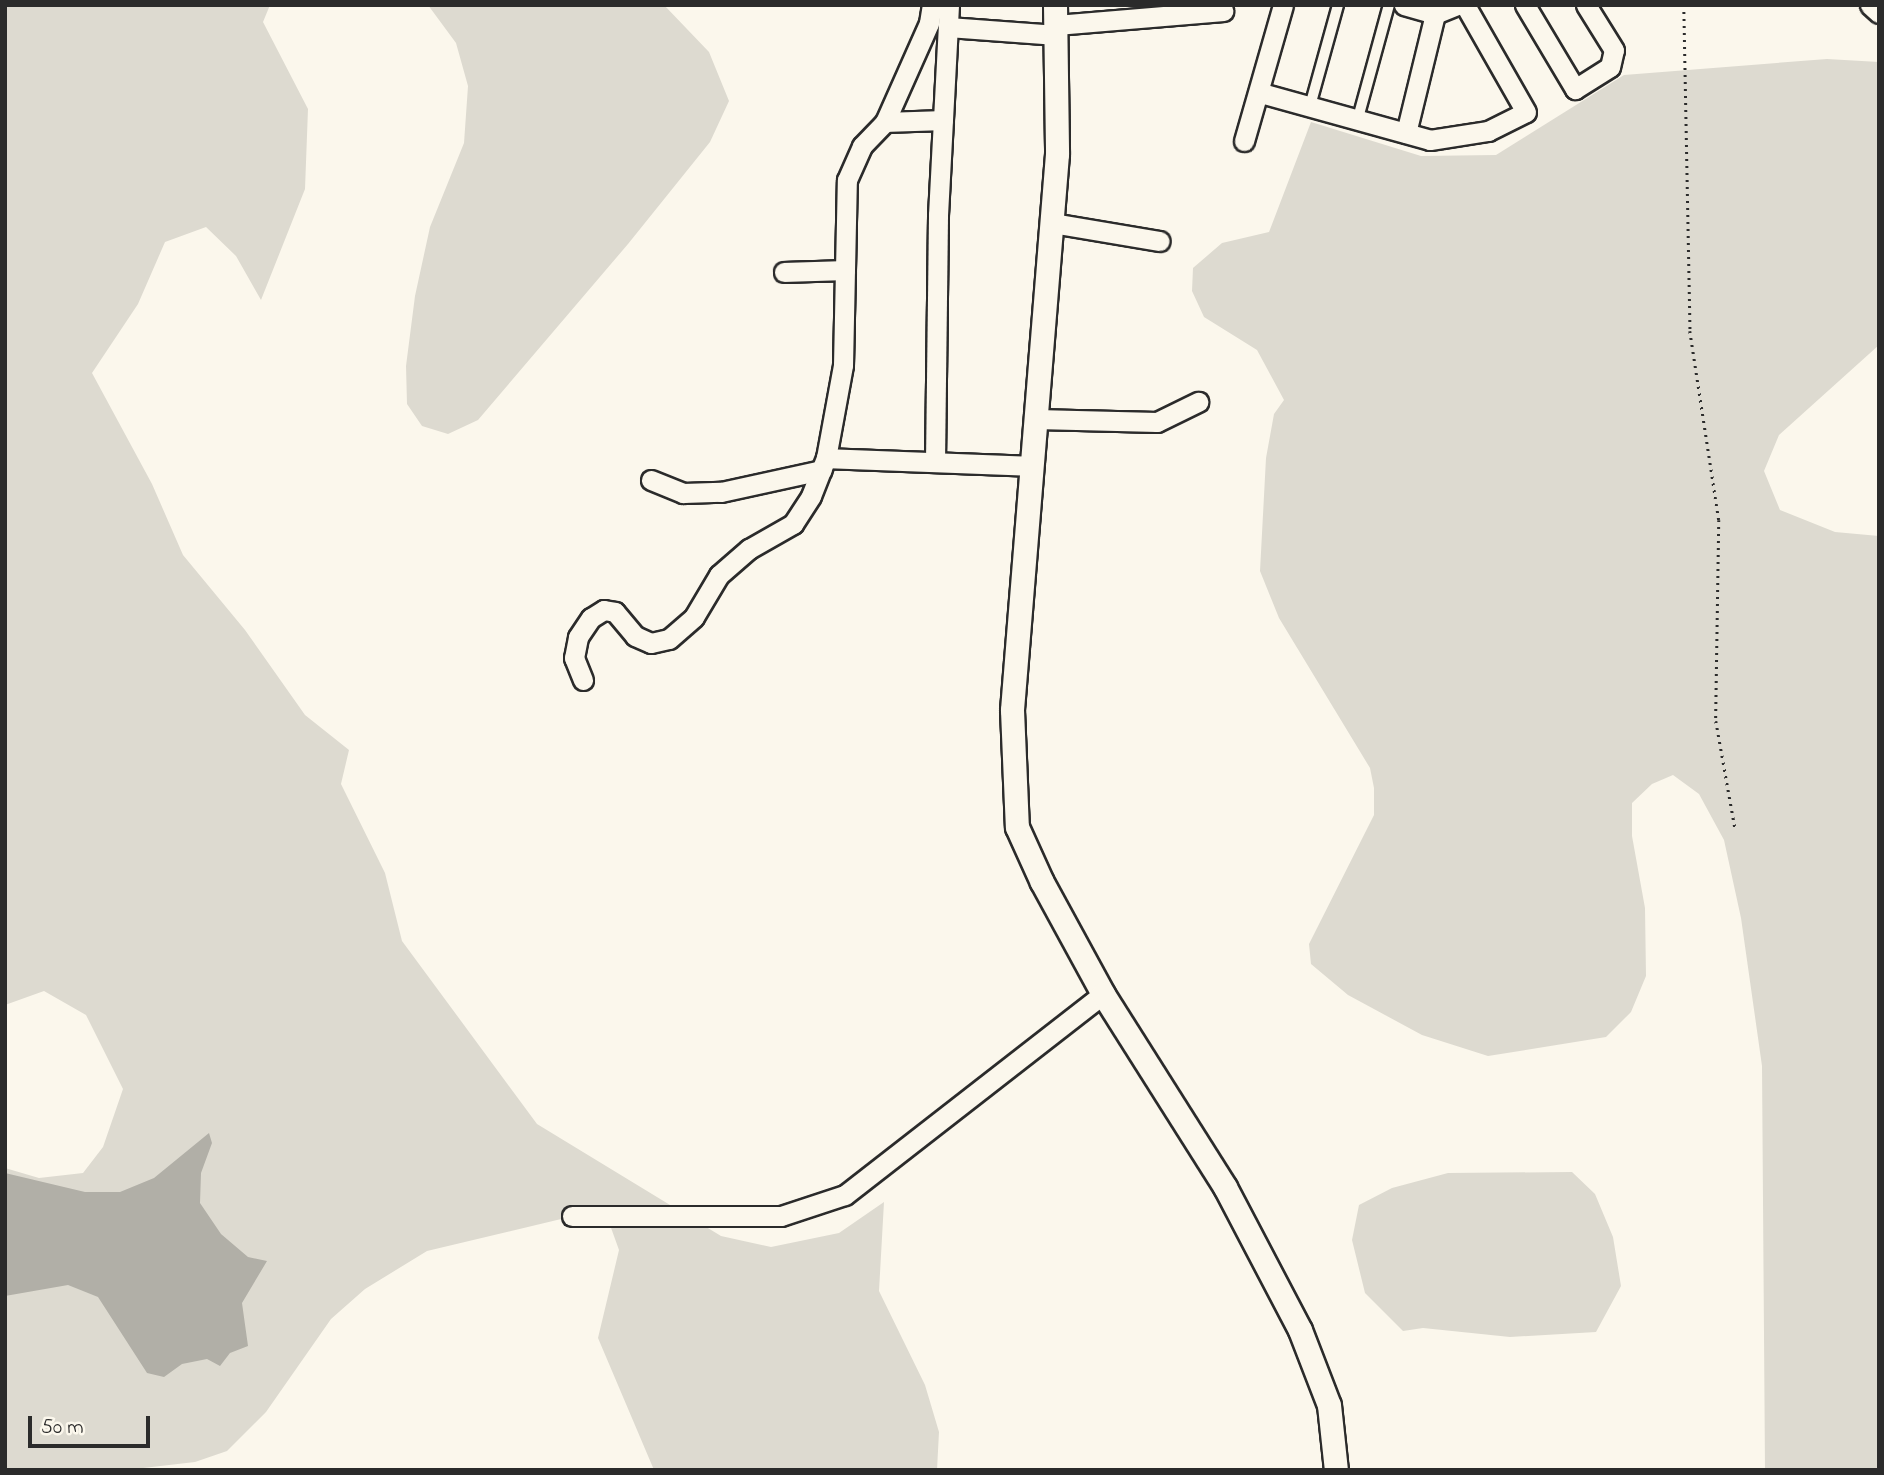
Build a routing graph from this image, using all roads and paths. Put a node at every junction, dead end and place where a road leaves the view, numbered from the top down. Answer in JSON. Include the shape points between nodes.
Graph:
{"nodes":[{"id":1,"x":932,"y":5,"type":"edge"},
{"id":2,"x":949,"y":5,"type":"edge"},
{"id":3,"x":1283,"y":5,"type":"edge"},
{"id":4,"x":1338,"y":5,"type":"edge"},
{"id":5,"x":1389,"y":5,"type":"edge"},
{"id":6,"x":1404,"y":5,"type":"edge"},
{"id":7,"x":1457,"y":5,"type":"edge"},
{"id":8,"x":1465,"y":5,"type":"edge"},
{"id":9,"x":1525,"y":5,"type":"edge"},
{"id":10,"x":1586,"y":5,"type":"edge"},
{"id":11,"x":1684,"y":5,"type":"edge"},
{"id":12,"x":1870,"y":5,"type":"edge"},
{"id":13,"x":1223,"y":11,"type":"dead end"},
{"id":14,"x":1879,"y":13,"type":"edge"},
{"id":15,"x":1435,"y":14,"type":"junction"},
{"id":16,"x":1056,"y":22,"type":"edge"},
{"id":17,"x":948,"y":27,"type":"junction"},
{"id":18,"x":1261,"y":93,"type":"junction"},
{"id":19,"x":1310,"y":106,"type":"junction"},
{"id":20,"x":1358,"y":118,"type":"junction"},
{"id":21,"x":943,"y":120,"type":"junction"},
{"id":22,"x":885,"y":122,"type":"junction"},
{"id":23,"x":1406,"y":133,"type":"junction"},
{"id":24,"x":1244,"y":141,"type":"dead end"},
{"id":25,"x":1052,"y":223,"type":"junction"},
{"id":26,"x":1159,"y":241,"type":"dead end"},
{"id":27,"x":845,"y":270,"type":"junction"},
{"id":28,"x":784,"y":272,"type":"dead end"},
{"id":29,"x":1198,"y":402,"type":"dead end"},
{"id":30,"x":1035,"y":419,"type":"junction"},
{"id":31,"x":935,"y":462,"type":"junction"},
{"id":32,"x":824,"y":464,"type":"junction"},
{"id":33,"x":1032,"y":466,"type":"junction"},
{"id":34,"x":651,"y":480,"type":"dead end"},
{"id":35,"x":583,"y":680,"type":"dead end"},
{"id":36,"x":1735,"y":828,"type":"dead end"},
{"id":37,"x":1104,"y":994,"type":"junction"},
{"id":38,"x":572,"y":1216,"type":"dead end"},
{"id":39,"x":1336,"y":1470,"type":"edge"}],
"edges":[{"from":1,"to":22,"type":"street","via":[[929,23]]},
{"from":2,"to":17,"type":"street"},
{"from":3,"to":18,"type":"street"},
{"from":4,"to":19,"type":"lane"},
{"from":5,"to":20,"type":"lane"},
{"from":6,"to":15,"type":"street"},
{"from":7,"to":15,"type":"street"},
{"from":8,"to":23,"type":"street","via":[[1526,112],[1488,131],[1430,140]]},
{"from":9,"to":10,"type":"street","via":[[1575,89],[1610,67],[1614,50]]},
{"from":11,"to":36,"type":"path","via":[[1690,331],[1720,520],[1716,721]]},
{"from":12,"to":14,"type":"street"},
{"from":13,"to":16,"type":"street"},
{"from":15,"to":23,"type":"street"},
{"from":16,"to":17,"type":"street"},
{"from":16,"to":25,"type":"street","via":[[1059,87]]},
{"from":17,"to":21,"type":"street"},
{"from":18,"to":19,"type":"street"},
{"from":18,"to":24,"type":"street"},
{"from":19,"to":20,"type":"street"},
{"from":20,"to":23,"type":"street"},
{"from":21,"to":22,"type":"street"},
{"from":21,"to":31,"type":"street"},
{"from":22,"to":27,"type":"street","via":[[862,146],[847,180]]},
{"from":25,"to":26,"type":"street"},
{"from":25,"to":30,"type":"street"},
{"from":27,"to":28,"type":"street"},
{"from":27,"to":32,"type":"street","via":[[843,365]]},
{"from":29,"to":30,"type":"street","via":[[1157,422]]},
{"from":30,"to":33,"type":"street"},
{"from":31,"to":32,"type":"street"},
{"from":31,"to":33,"type":"street"},
{"from":32,"to":34,"type":"street","via":[[721,492],[683,493]]},
{"from":32,"to":35,"type":"street","via":[[793,524],[750,549],[719,575],[694,617],[669,639],[651,643],[635,636],[615,612],[604,610],[591,618],[578,636],[574,658]]},
{"from":33,"to":37,"type":"street","via":[[1012,710],[1017,827]]},
{"from":37,"to":38,"type":"street","via":[[845,1195],[781,1216]]},
{"from":37,"to":39,"type":"street","via":[[1225,1187],[1300,1330],[1329,1405]]}]}
